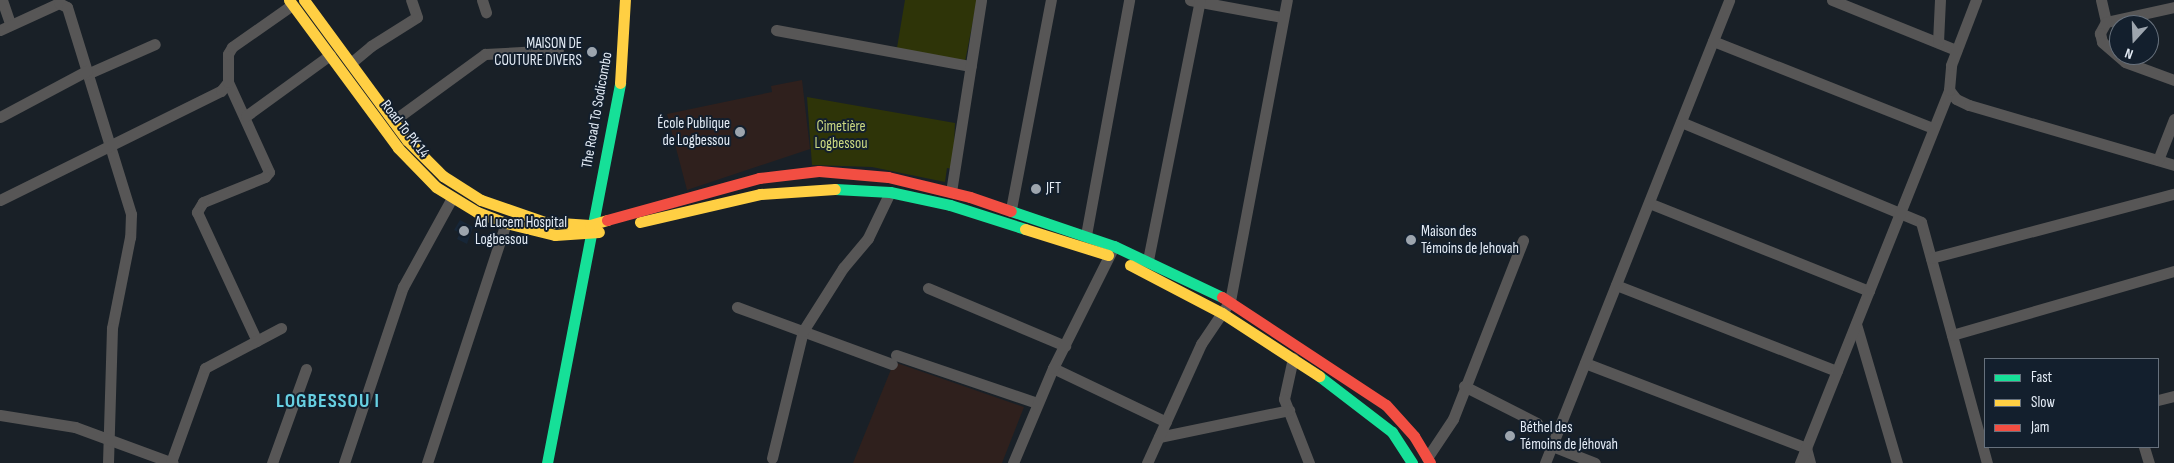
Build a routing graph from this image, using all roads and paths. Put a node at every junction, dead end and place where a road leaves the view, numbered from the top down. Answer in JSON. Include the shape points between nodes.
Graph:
{"nodes":[{"id":1,"x":2,"y":0,"type":"edge"},
{"id":2,"x":304,"y":0,"type":"edge"},
{"id":3,"x":411,"y":0,"type":"edge"},
{"id":4,"x":482,"y":0,"type":"edge"},
{"id":5,"x":625,"y":0,"type":"edge"},
{"id":6,"x":981,"y":0,"type":"edge"},
{"id":7,"x":1051,"y":0,"type":"edge"},
{"id":8,"x":1129,"y":0,"type":"edge"},
{"id":9,"x":1287,"y":0,"type":"edge"},
{"id":10,"x":1730,"y":0,"type":"edge"},
{"id":11,"x":1832,"y":0,"type":"edge"},
{"id":12,"x":1940,"y":0,"type":"edge"},
{"id":13,"x":1976,"y":0,"type":"edge"},
{"id":14,"x":2101,"y":0,"type":"edge"},
{"id":15,"x":66,"y":1,"type":"edge"},
{"id":16,"x":1196,"y":1,"type":"edge"},
{"id":17,"x":290,"y":2,"type":"edge"},
{"id":18,"x":2174,"y":7,"type":"edge"},
{"id":19,"x":486,"y":12,"type":"dead end"},
{"id":20,"x":1282,"y":18,"type":"junction"},
{"id":21,"x":2106,"y":22,"type":"junction"},
{"id":22,"x":5,"y":27,"type":"edge"},
{"id":23,"x":776,"y":30,"type":"dead end"},
{"id":24,"x":1713,"y":40,"type":"junction"},
{"id":25,"x":1938,"y":42,"type":"junction"},
{"id":26,"x":155,"y":44,"type":"dead end"},
{"id":27,"x":558,"y":50,"type":"dead end"},
{"id":28,"x":1956,"y":50,"type":"junction"},
{"id":29,"x":330,"y":55,"type":"junction"},
{"id":30,"x":352,"y":62,"type":"junction"},
{"id":31,"x":971,"y":66,"type":"junction"},
{"id":32,"x":87,"y":72,"type":"junction"},
{"id":33,"x":2174,"y":80,"type":"edge"},
{"id":34,"x":228,"y":82,"type":"junction"},
{"id":35,"x":1949,"y":90,"type":"junction"},
{"id":36,"x":0,"y":116,"type":"edge"},
{"id":37,"x":246,"y":116,"type":"junction"},
{"id":38,"x":2174,"y":119,"type":"edge"},
{"id":39,"x":393,"y":121,"type":"junction"},
{"id":40,"x":1681,"y":122,"type":"junction"},
{"id":41,"x":1933,"y":128,"type":"junction"},
{"id":42,"x":111,"y":143,"type":"junction"},
{"id":43,"x":2158,"y":160,"type":"junction"},
{"id":44,"x":2174,"y":165,"type":"edge"},
{"id":45,"x":890,"y":192,"type":"junction"},
{"id":46,"x":951,"y":192,"type":"junction"},
{"id":47,"x":2174,"y":194,"type":"edge"},
{"id":48,"x":452,"y":198,"type":"junction"},
{"id":49,"x":0,"y":200,"type":"edge"},
{"id":50,"x":1649,"y":203,"type":"junction"},
{"id":51,"x":1011,"y":209,"type":"junction"},
{"id":52,"x":1900,"y":213,"type":"junction"},
{"id":53,"x":506,"y":223,"type":"junction"},
{"id":54,"x":563,"y":230,"type":"junction"},
{"id":55,"x":589,"y":230,"type":"junction"},
{"id":56,"x":1086,"y":235,"type":"junction"},
{"id":57,"x":1523,"y":240,"type":"dead end"},
{"id":58,"x":1112,"y":251,"type":"junction"},
{"id":59,"x":1931,"y":258,"type":"junction"},
{"id":60,"x":1148,"y":260,"type":"junction"},
{"id":61,"x":2174,"y":271,"type":"edge"},
{"id":62,"x":1616,"y":284,"type":"junction"},
{"id":63,"x":928,"y":288,"type":"dead end"},
{"id":64,"x":1869,"y":291,"type":"junction"},
{"id":65,"x":1230,"y":301,"type":"junction"},
{"id":66,"x":737,"y":307,"type":"dead end"},
{"id":67,"x":1222,"y":312,"type":"junction"},
{"id":68,"x":1856,"y":324,"type":"junction"},
{"id":69,"x":281,"y":328,"type":"dead end"},
{"id":70,"x":803,"y":331,"type":"junction"},
{"id":71,"x":1952,"y":335,"type":"junction"},
{"id":72,"x":257,"y":341,"type":"junction"},
{"id":73,"x":1065,"y":346,"type":"junction"},
{"id":74,"x":1293,"y":358,"type":"junction"},
{"id":75,"x":1585,"y":363,"type":"junction"},
{"id":76,"x":1052,"y":368,"type":"junction"},
{"id":77,"x":306,"y":369,"type":"dead end"},
{"id":78,"x":1837,"y":371,"type":"junction"},
{"id":79,"x":1464,"y":386,"type":"junction"},
{"id":80,"x":2174,"y":396,"type":"edge"},
{"id":81,"x":2159,"y":400,"type":"edge"},
{"id":82,"x":1037,"y":403,"type":"junction"},
{"id":83,"x":1289,"y":410,"type":"junction"},
{"id":84,"x":0,"y":415,"type":"edge"},
{"id":85,"x":1166,"y":422,"type":"junction"},
{"id":86,"x":1537,"y":422,"type":"dead end"},
{"id":87,"x":1159,"y":437,"type":"junction"},
{"id":88,"x":1983,"y":438,"type":"edge"},
{"id":89,"x":109,"y":440,"type":"junction"},
{"id":90,"x":1552,"y":446,"type":"junction"},
{"id":91,"x":1806,"y":448,"type":"junction"},
{"id":92,"x":1985,"y":448,"type":"edge"},
{"id":93,"x":2144,"y":448,"type":"edge"},
{"id":94,"x":772,"y":458,"type":"dead end"},
{"id":95,"x":1428,"y":460,"type":"edge"},
{"id":96,"x":108,"y":463,"type":"edge"},
{"id":97,"x":172,"y":463,"type":"edge"},
{"id":98,"x":272,"y":463,"type":"edge"},
{"id":99,"x":344,"y":463,"type":"edge"},
{"id":100,"x":427,"y":463,"type":"edge"},
{"id":101,"x":547,"y":463,"type":"edge"},
{"id":102,"x":1013,"y":463,"type":"edge"},
{"id":103,"x":1147,"y":463,"type":"edge"},
{"id":104,"x":1308,"y":463,"type":"edge"},
{"id":105,"x":1412,"y":463,"type":"edge"},
{"id":106,"x":1545,"y":463,"type":"edge"},
{"id":107,"x":1595,"y":463,"type":"edge"},
{"id":108,"x":1800,"y":463,"type":"edge"},
{"id":109,"x":1810,"y":463,"type":"edge"},
{"id":110,"x":1896,"y":463,"type":"edge"},
{"id":111,"x":1987,"y":463,"type":"edge"},
{"id":112,"x":2149,"y":463,"type":"edge"}],
"edges":[{"from":1,"to":22,"type":"street"},
{"from":2,"to":30,"type":"main road","name":"Road To PK 14"},
{"from":3,"to":30,"type":"street","via":[[418,16]]},
{"from":4,"to":19,"type":"street"},
{"from":5,"to":55,"type":"main road","name":"The Road To Sodicombo","via":[[623,67]]},
{"from":6,"to":31,"type":"street"},
{"from":7,"to":51,"type":"street"},
{"from":8,"to":56,"type":"street"},
{"from":9,"to":20,"type":"street"},
{"from":10,"to":24,"type":"street"},
{"from":11,"to":25,"type":"street"},
{"from":12,"to":25,"type":"street"},
{"from":13,"to":28,"type":"street"},
{"from":14,"to":21,"type":"street"},
{"from":15,"to":22,"type":"street"},
{"from":15,"to":32,"type":"street"},
{"from":16,"to":20,"type":"street"},
{"from":16,"to":60,"type":"street"},
{"from":17,"to":29,"type":"main road","name":"Road To PK 14"},
{"from":17,"to":34,"type":"street","via":[[232,47],[228,54]]},
{"from":18,"to":21,"type":"street"},
{"from":20,"to":65,"type":"street","via":[[1266,122]]},
{"from":21,"to":33,"type":"street","via":[[2100,33],[2102,42],[2112,52],[2125,62]]},
{"from":23,"to":31,"type":"street"},
{"from":24,"to":40,"type":"street"},
{"from":24,"to":41,"type":"street"},
{"from":25,"to":28,"type":"street"},
{"from":26,"to":32,"type":"street"},
{"from":27,"to":39,"type":"street","via":[[484,54]]},
{"from":28,"to":35,"type":"street","via":[[1948,77]]},
{"from":29,"to":37,"type":"street"},
{"from":29,"to":48,"type":"main road","name":"Road To PK 14","via":[[398,148]]},
{"from":30,"to":39,"type":"main road","name":"Road To PK 14"},
{"from":31,"to":46,"type":"street"},
{"from":32,"to":36,"type":"street"},
{"from":32,"to":42,"type":"street"},
{"from":34,"to":37,"type":"street"},
{"from":34,"to":42,"type":"street","via":[[221,92]]},
{"from":35,"to":41,"type":"street"},
{"from":35,"to":43,"type":"street","via":[[1956,99],[1969,105]]},
{"from":37,"to":72,"type":"street","via":[[269,172],[265,178],[203,202],[197,212]]},
{"from":38,"to":43,"type":"street"},
{"from":39,"to":54,"type":"main road","name":"Road To PK 14","via":[[427,161],[460,190]]},
{"from":40,"to":50,"type":"street"},
{"from":40,"to":52,"type":"street"},
{"from":41,"to":52,"type":"street"},
{"from":42,"to":49,"type":"street"},
{"from":42,"to":89,"type":"street","via":[[131,225],[112,328]]},
{"from":43,"to":44,"type":"street"},
{"from":45,"to":55,"type":"main road","via":[[819,188],[760,194]]},
{"from":45,"to":58,"type":"main road"},
{"from":45,"to":70,"type":"street","via":[[875,227],[843,268]]},
{"from":46,"to":51,"type":"main road"},
{"from":46,"to":55,"type":"main road","via":[[880,176],[818,171],[788,173],[730,185]]},
{"from":47,"to":59,"type":"street"},
{"from":48,"to":53,"type":"main road","name":"Road To PK 14"},
{"from":48,"to":99,"type":"street","via":[[403,286]]},
{"from":50,"to":62,"type":"street"},
{"from":50,"to":64,"type":"street"},
{"from":51,"to":56,"type":"main road"},
{"from":52,"to":59,"type":"street","via":[[1921,222]]},
{"from":52,"to":64,"type":"street"},
{"from":53,"to":54,"type":"main road","name":"Road To PK 14"},
{"from":53,"to":100,"type":"street"},
{"from":54,"to":55,"type":"main road"},
{"from":55,"to":101,"type":"main road","name":"The Road To Sodicombo"},
{"from":56,"to":58,"type":"main road"},
{"from":57,"to":79,"type":"street"},
{"from":58,"to":60,"type":"main road"},
{"from":58,"to":67,"type":"main road"},
{"from":58,"to":73,"type":"street"},
{"from":59,"to":71,"type":"street"},
{"from":60,"to":65,"type":"main road"},
{"from":61,"to":71,"type":"street"},
{"from":62,"to":75,"type":"street"},
{"from":62,"to":78,"type":"street"},
{"from":63,"to":73,"type":"street"},
{"from":64,"to":68,"type":"street"},
{"from":65,"to":67,"type":"street"},
{"from":65,"to":95,"type":"main road","via":[[1386,406],[1414,436]]},
{"from":66,"to":70,"type":"street"},
{"from":67,"to":74,"type":"main road"},
{"from":67,"to":85,"type":"street","via":[[1201,344]]},
{"from":68,"to":78,"type":"street"},
{"from":68,"to":110,"type":"street"},
{"from":69,"to":72,"type":"street"},
{"from":70,"to":82,"type":"street"},
{"from":70,"to":94,"type":"street"},
{"from":71,"to":88,"type":"street"},
{"from":72,"to":97,"type":"street","via":[[205,368]]},
{"from":73,"to":76,"type":"street"},
{"from":74,"to":83,"type":"street","via":[[1284,390]]},
{"from":74,"to":105,"type":"main road","via":[[1379,419],[1401,443]]},
{"from":75,"to":90,"type":"street"},
{"from":75,"to":91,"type":"street"},
{"from":76,"to":82,"type":"street"},
{"from":76,"to":85,"type":"street"},
{"from":77,"to":98,"type":"street"},
{"from":78,"to":91,"type":"street"},
{"from":79,"to":86,"type":"street"},
{"from":79,"to":95,"type":"street","via":[[1453,419]]},
{"from":80,"to":81,"type":"street"},
{"from":82,"to":102,"type":"street"},
{"from":83,"to":87,"type":"street"},
{"from":83,"to":104,"type":"street"},
{"from":84,"to":89,"type":"street","via":[[76,427]]},
{"from":85,"to":87,"type":"street"},
{"from":87,"to":103,"type":"street"},
{"from":89,"to":96,"type":"street"},
{"from":89,"to":97,"type":"street"},
{"from":90,"to":106,"type":"street"},
{"from":90,"to":107,"type":"street"},
{"from":91,"to":108,"type":"street"},
{"from":91,"to":109,"type":"street"},
{"from":92,"to":111,"type":"street"},
{"from":93,"to":112,"type":"street"}]}
